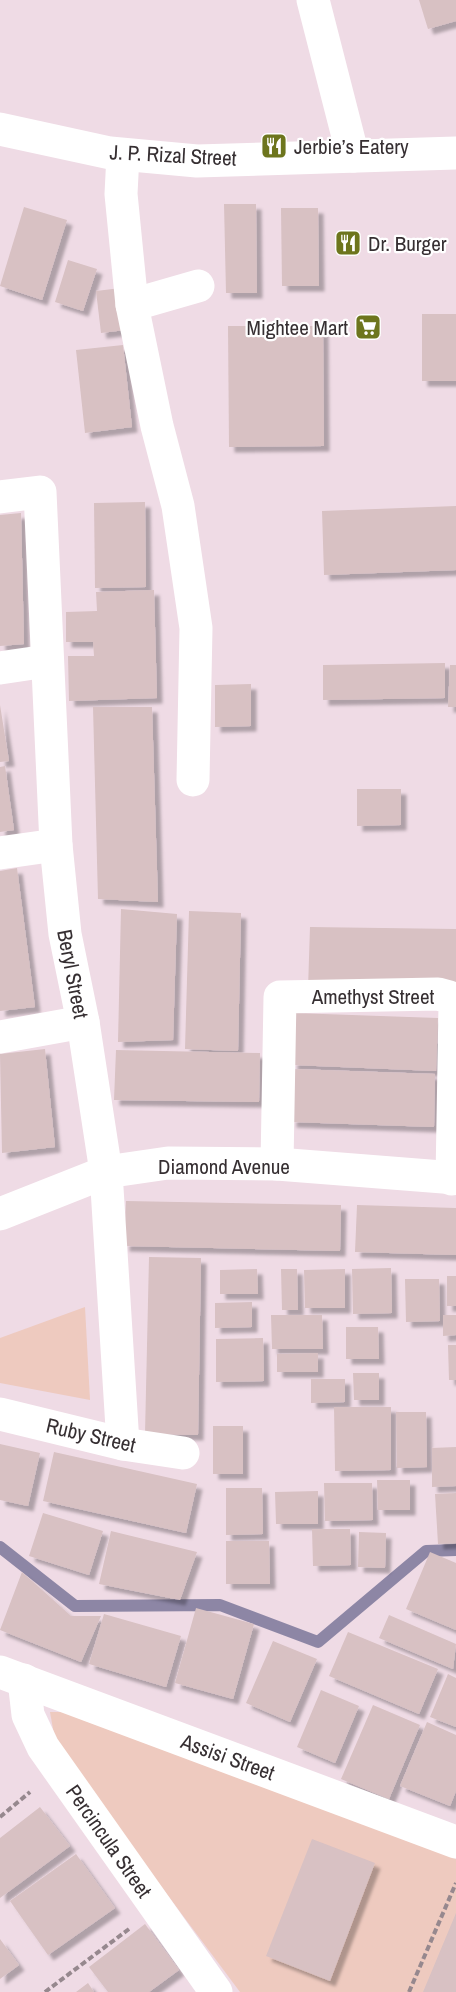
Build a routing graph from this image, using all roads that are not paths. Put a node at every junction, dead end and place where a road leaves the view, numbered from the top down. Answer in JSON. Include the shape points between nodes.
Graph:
{"nodes":[{"id":1,"x":312,"y":0,"type":"edge"},
{"id":2,"x":0,"y":129,"type":"edge"},
{"id":3,"x":456,"y":153,"type":"edge"},
{"id":4,"x":123,"y":154,"type":"junction"},
{"id":5,"x":353,"y":156,"type":"junction"},
{"id":6,"x":198,"y":286,"type":"dead end"},
{"id":7,"x":132,"y":305,"type":"junction"},
{"id":8,"x":0,"y":497,"type":"edge"},
{"id":9,"x":46,"y":661,"type":"junction"},
{"id":10,"x":0,"y":668,"type":"edge"},
{"id":11,"x":193,"y":780,"type":"dead end"},
{"id":12,"x":57,"y":845,"type":"junction"},
{"id":13,"x":0,"y":853,"type":"edge"},
{"id":14,"x":83,"y":1022,"type":"junction"},
{"id":15,"x":0,"y":1037,"type":"edge"},
{"id":16,"x":277,"y":1164,"type":"junction"},
{"id":17,"x":106,"y":1172,"type":"junction"},
{"id":18,"x":454,"y":1179,"type":"edge"},
{"id":19,"x":0,"y":1214,"type":"edge"},
{"id":20,"x":0,"y":1414,"type":"edge"},
{"id":21,"x":123,"y":1444,"type":"junction"},
{"id":22,"x":183,"y":1453,"type":"dead end"},
{"id":23,"x":12,"y":1676,"type":"edge"},
{"id":24,"x":456,"y":1842,"type":"edge"},
{"id":25,"x":216,"y":1992,"type":"edge"}],
"edges":[{"from":1,"to":5,"type":"street"},
{"from":2,"to":4,"type":"street","name":"J. P. Rizal Street"},
{"from":3,"to":5,"type":"street","name":"J. P. Rizal Street"},
{"from":4,"to":5,"type":"street","name":"J. P. Rizal Street","via":[[197,161]]},
{"from":4,"to":7,"type":"street","via":[[121,194]]},
{"from":6,"to":7,"type":"street"},
{"from":7,"to":11,"type":"street","via":[[178,506],[196,628]]},
{"from":8,"to":9,"type":"street","name":"Beryl Street","via":[[40,497]]},
{"from":9,"to":10,"type":"street"},
{"from":9,"to":12,"type":"street","name":"Beryl Street"},
{"from":12,"to":13,"type":"street"},
{"from":12,"to":14,"type":"street","name":"Beryl Street","via":[[65,934]]},
{"from":14,"to":15,"type":"street"},
{"from":14,"to":17,"type":"street","name":"Beryl Street"},
{"from":16,"to":17,"type":"street","name":"Diamond Avenue","via":[[168,1162]]},
{"from":16,"to":18,"type":"street","name":"Diamond Avenue"},
{"from":16,"to":18,"type":"street","name":"Amethyst Street","via":[[280,997],[438,994],[455,1004]]},
{"from":17,"to":19,"type":"street","name":"Diamond Avenue"},
{"from":17,"to":21,"type":"street","name":"Beryl Street"},
{"from":20,"to":21,"type":"street","name":"Ruby Street"},
{"from":21,"to":22,"type":"street","name":"Ruby Street"},
{"from":23,"to":24,"type":"street","name":"Assisi Street"},
{"from":23,"to":25,"type":"street","name":"Percincula Street","via":[[35,1732]]}]}
